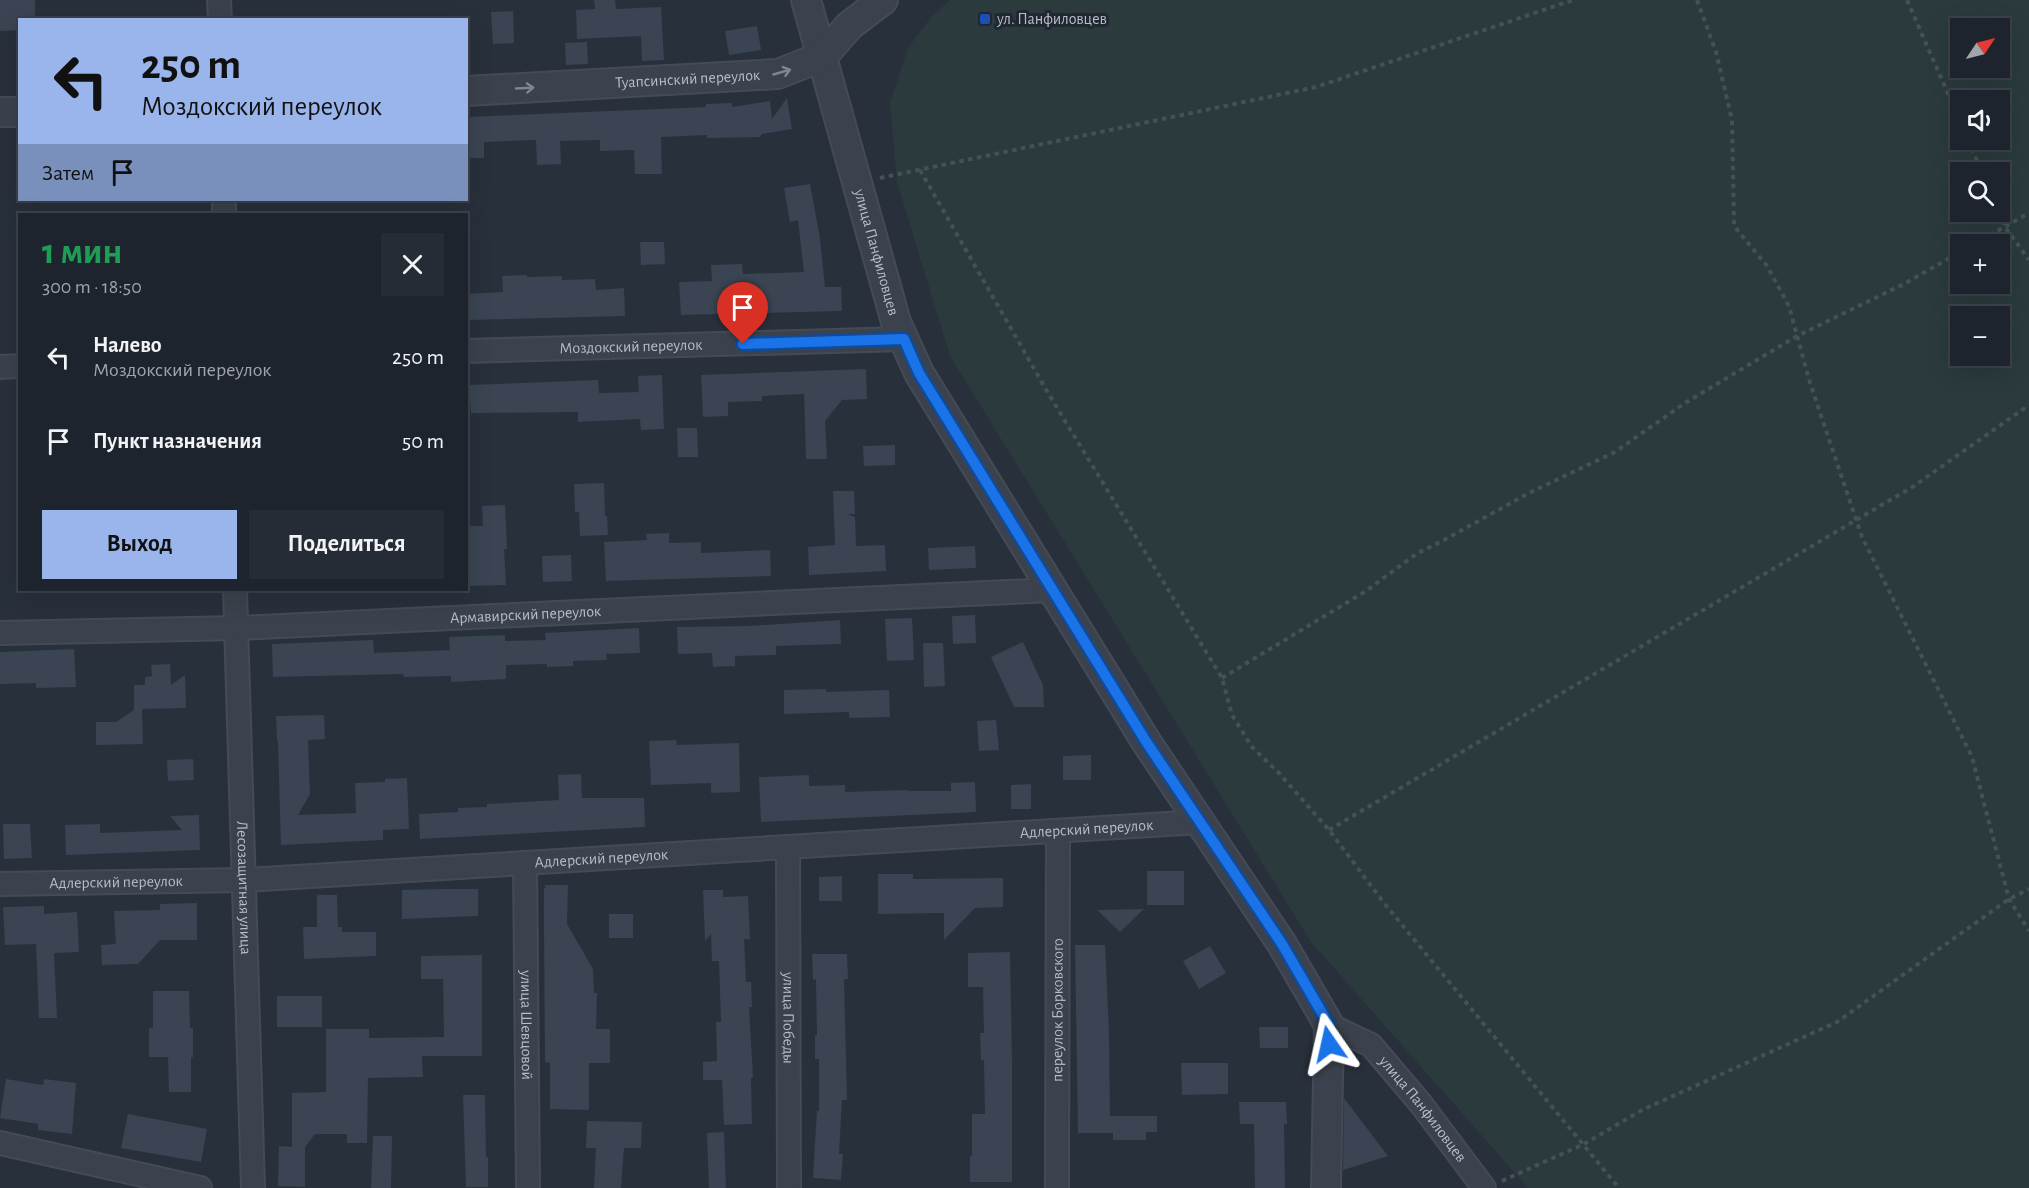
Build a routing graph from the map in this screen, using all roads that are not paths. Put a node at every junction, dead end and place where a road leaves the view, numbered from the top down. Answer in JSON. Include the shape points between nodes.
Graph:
{"nodes":[{"id":1,"x":219,"y":0,"type":"edge"},
{"id":2,"x":806,"y":0,"type":"edge"},
{"id":3,"x":883,"y":0,"type":"edge"},
{"id":4,"x":220,"y":18,"type":"edge"},
{"id":5,"x":823,"y":57,"type":"junction"},
{"id":6,"x":468,"y":91,"type":"edge"},
{"id":7,"x":0,"y":112,"type":"edge"},
{"id":8,"x":18,"y":112,"type":"edge"},
{"id":9,"x":904,"y":339,"type":"junction"},
{"id":10,"x":468,"y":351,"type":"edge"},
{"id":11,"x":18,"y":366,"type":"edge"},
{"id":12,"x":0,"y":367,"type":"edge"},
{"id":13,"x":1053,"y":590,"type":"junction"},
{"id":14,"x":235,"y":591,"type":"edge"},
{"id":15,"x":237,"y":628,"type":"junction"},
{"id":16,"x":0,"y":633,"type":"edge"},
{"id":17,"x":1200,"y":822,"type":"junction"},
{"id":18,"x":1058,"y":831,"type":"junction"},
{"id":19,"x":788,"y":847,"type":"junction"},
{"id":20,"x":525,"y":863,"type":"junction"},
{"id":21,"x":245,"y":880,"type":"junction"},
{"id":22,"x":0,"y":884,"type":"edge"},
{"id":23,"x":1329,"y":1025,"type":"junction"},
{"id":24,"x":0,"y":1143,"type":"edge"},
{"id":25,"x":1491,"y":1186,"type":"edge"},
{"id":26,"x":200,"y":1188,"type":"edge"},
{"id":27,"x":253,"y":1188,"type":"edge"},
{"id":28,"x":528,"y":1188,"type":"edge"},
{"id":29,"x":789,"y":1188,"type":"edge"},
{"id":30,"x":1057,"y":1188,"type":"edge"},
{"id":31,"x":1326,"y":1188,"type":"edge"}],
"edges":[{"from":1,"to":4,"type":"street"},
{"from":2,"to":5,"type":"street","name":"улица Панфиловцев"},
{"from":3,"to":5,"type":"street","name":"Туапсинский переулок","via":[[849,26]]},
{"from":6,"to":5,"type":"street","name":"Туапсинский переулок","one_way":true,"via":[[778,74]]},
{"from":5,"to":9,"type":"street","name":"улица Панфиловцев"},
{"from":7,"to":8,"type":"street"},
{"from":9,"to":10,"type":"street","name":"Моздокский переулок"},
{"from":9,"to":13,"type":"street","name":"улица Панфиловцев","via":[[919,373]]},
{"from":11,"to":12,"type":"street"},
{"from":13,"to":15,"type":"street","name":"Армавирский переулок"},
{"from":13,"to":17,"type":"street","name":"улица Панфиловцев"},
{"from":14,"to":15,"type":"street","name":"Лесозащитная улица"},
{"from":15,"to":16,"type":"street","name":"Армавирский переулок"},
{"from":15,"to":21,"type":"street","name":"Лесозащитная улица"},
{"from":17,"to":18,"type":"street","name":"Адлерский переулок"},
{"from":17,"to":23,"type":"street","name":"улица Панфиловцев","via":[[1282,944]]},
{"from":18,"to":19,"type":"street","name":"Адлерский переулок"},
{"from":18,"to":30,"type":"street","name":"переулок Борковского"},
{"from":19,"to":20,"type":"street","name":"Адлерский переулок"},
{"from":19,"to":29,"type":"street","name":"улица Победы"},
{"from":20,"to":21,"type":"street","name":"Адлерский переулок"},
{"from":20,"to":28,"type":"street","name":"улица Шевцовой"},
{"from":21,"to":22,"type":"street","name":"Адлерский переулок"},
{"from":21,"to":27,"type":"street","name":"Лесозащитная улица"},
{"from":23,"to":25,"type":"street","name":"улица Панфиловцев","via":[[1371,1046]]},
{"from":23,"to":31,"type":"street"},
{"from":24,"to":26,"type":"street"}]}
